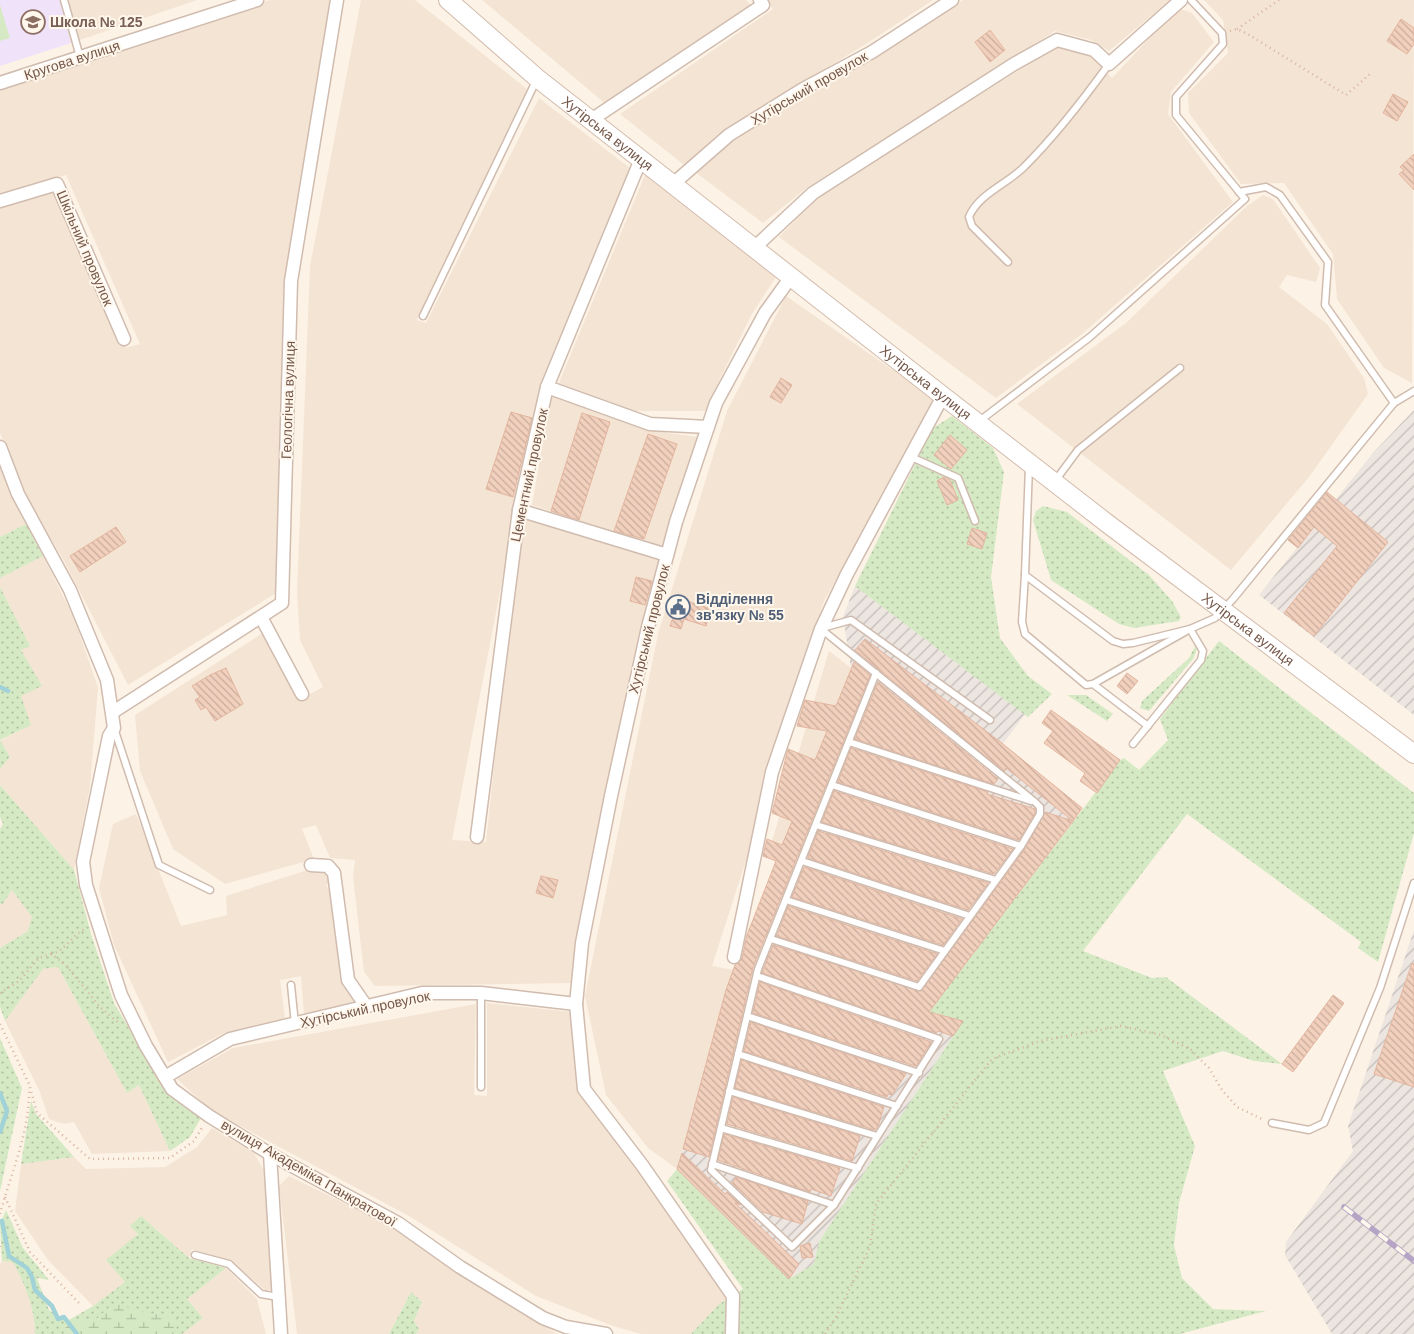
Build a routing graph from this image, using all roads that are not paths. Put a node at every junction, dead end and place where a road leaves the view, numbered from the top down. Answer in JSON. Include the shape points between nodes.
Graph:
{"nodes":[{"id":1,"x":64,"y":0,"type":"edge"},
{"id":2,"x":258,"y":0,"type":"edge"},
{"id":3,"x":336,"y":0,"type":"edge"},
{"id":4,"x":448,"y":0,"type":"edge"},
{"id":5,"x":760,"y":0,"type":"edge"},
{"id":6,"x":952,"y":0,"type":"edge"},
{"id":7,"x":1181,"y":0,"type":"edge"},
{"id":8,"x":1191,"y":0,"type":"edge"},
{"id":9,"x":80,"y":57,"type":"junction"},
{"id":10,"x":1109,"y":64,"type":"junction"},
{"id":11,"x":537,"y":78,"type":"junction"},
{"id":12,"x":0,"y":83,"type":"edge"},
{"id":13,"x":591,"y":120,"type":"junction"},
{"id":14,"x":641,"y":159,"type":"junction"},
{"id":15,"x":673,"y":184,"type":"junction"},
{"id":16,"x":1239,"y":192,"type":"junction"},
{"id":17,"x":0,"y":201,"type":"edge"},
{"id":18,"x":754,"y":248,"type":"junction"},
{"id":19,"x":1008,"y":262,"type":"dead end"},
{"id":20,"x":791,"y":277,"type":"junction"},
{"id":21,"x":423,"y":316,"type":"dead end"},
{"id":22,"x":124,"y":339,"type":"dead end"},
{"id":23,"x":1180,"y":368,"type":"dead end"},
{"id":24,"x":548,"y":387,"type":"junction"},
{"id":25,"x":1414,"y":391,"type":"edge"},
{"id":26,"x":943,"y":396,"type":"junction"},
{"id":27,"x":1394,"y":403,"type":"junction"},
{"id":28,"x":978,"y":422,"type":"junction"},
{"id":29,"x":708,"y":428,"type":"junction"},
{"id":30,"x":0,"y":447,"type":"edge"},
{"id":31,"x":909,"y":456,"type":"junction"},
{"id":32,"x":1029,"y":462,"type":"junction"},
{"id":33,"x":1054,"y":482,"type":"junction"},
{"id":34,"x":519,"y":510,"type":"junction"},
{"id":35,"x":975,"y":521,"type":"dead end"},
{"id":36,"x":668,"y":554,"type":"junction"},
{"id":37,"x":1025,"y":576,"type":"junction"},
{"id":38,"x":1223,"y":610,"type":"junction"},
{"id":39,"x":261,"y":617,"type":"junction"},
{"id":40,"x":821,"y":628,"type":"junction"},
{"id":41,"x":1190,"y":629,"type":"junction"},
{"id":42,"x":876,"y":673,"type":"junction"},
{"id":43,"x":1093,"y":684,"type":"junction"},
{"id":44,"x":302,"y":694,"type":"dead end"},
{"id":45,"x":113,"y":712,"type":"junction"},
{"id":46,"x":990,"y":720,"type":"dead end"},
{"id":47,"x":1148,"y":726,"type":"junction"},
{"id":48,"x":114,"y":728,"type":"junction"},
{"id":49,"x":849,"y":742,"type":"junction"},
{"id":50,"x":1133,"y":744,"type":"dead end"},
{"id":51,"x":1414,"y":754,"type":"edge"},
{"id":52,"x":832,"y":785,"type":"junction"},
{"id":53,"x":1035,"y":802,"type":"junction"},
{"id":54,"x":816,"y":824,"type":"junction"},
{"id":55,"x":477,"y":837,"type":"dead end"},
{"id":56,"x":1021,"y":846,"type":"junction"},
{"id":57,"x":802,"y":861,"type":"junction"},
{"id":58,"x":311,"y":865,"type":"dead end"},
{"id":59,"x":996,"y":880,"type":"junction"},
{"id":60,"x":1414,"y":883,"type":"edge"},
{"id":61,"x":210,"y":890,"type":"dead end"},
{"id":62,"x":786,"y":900,"type":"junction"},
{"id":63,"x":970,"y":916,"type":"junction"},
{"id":64,"x":771,"y":939,"type":"junction"},
{"id":65,"x":945,"y":951,"type":"junction"},
{"id":66,"x":734,"y":957,"type":"dead end"},
{"id":67,"x":757,"y":976,"type":"junction"},
{"id":68,"x":290,"y":985,"type":"dead end"},
{"id":69,"x":481,"y":993,"type":"junction"},
{"id":70,"x":576,"y":1004,"type":"junction"},
{"id":71,"x":366,"y":1006,"type":"junction"},
{"id":72,"x":747,"y":1016,"type":"junction"},
{"id":73,"x":295,"y":1024,"type":"junction"},
{"id":74,"x":738,"y":1054,"type":"junction"},
{"id":75,"x":919,"y":1073,"type":"junction"},
{"id":76,"x":165,"y":1077,"type":"junction"},
{"id":77,"x":481,"y":1087,"type":"dead end"},
{"id":78,"x":730,"y":1092,"type":"junction"},
{"id":79,"x":897,"y":1106,"type":"junction"},
{"id":80,"x":1272,"y":1123,"type":"road end"},
{"id":81,"x":721,"y":1128,"type":"junction"},
{"id":82,"x":877,"y":1136,"type":"junction"},
{"id":83,"x":270,"y":1154,"type":"junction"},
{"id":84,"x":712,"y":1164,"type":"junction"},
{"id":85,"x":858,"y":1168,"type":"junction"},
{"id":86,"x":834,"y":1205,"type":"junction"},
{"id":87,"x":195,"y":1255,"type":"dead end"},
{"id":88,"x":279,"y":1297,"type":"junction"},
{"id":89,"x":280,"y":1334,"type":"edge"},
{"id":90,"x":606,"y":1334,"type":"edge"},
{"id":91,"x":732,"y":1334,"type":"edge"}],
"edges":[{"from":1,"to":9,"type":"lane"},
{"from":2,"to":9,"type":"street","name":"Кругова вулиця"},
{"from":3,"to":39,"type":"street","name":"Геологічна вулиця","via":[[291,281],[282,603]]},
{"from":4,"to":11,"type":"main road","name":"Хутірська вулиця"},
{"from":5,"to":13,"type":"street","via":[[763,5]]},
{"from":6,"to":15,"type":"street","name":"Хутірський провулок","via":[[872,52],[728,135]]},
{"from":7,"to":10,"type":"street"},
{"from":8,"to":16,"type":"lane","via":[[1222,33],[1223,44],[1176,97],[1176,115]]},
{"from":9,"to":12,"type":"street","name":"Кругова вулиця"},
{"from":10,"to":18,"type":"street","via":[[1094,50],[1057,40],[1014,64],[813,193]]},
{"from":10,"to":19,"type":"lane","via":[[1071,116],[1024,167],[974,205],[969,216],[972,226]]},
{"from":11,"to":13,"type":"main road","name":"Хутірська вулиця"},
{"from":11,"to":21,"type":"lane"},
{"from":13,"to":14,"type":"main road","name":"Хутірська вулиця"},
{"from":14,"to":15,"type":"main road","name":"Хутірська вулиця"},
{"from":14,"to":24,"type":"street","name":"Цементний провулок"},
{"from":15,"to":18,"type":"main road","name":"Хутірська вулиця"},
{"from":16,"to":27,"type":"lane","via":[[1266,187],[1280,195],[1328,262],[1326,305]]},
{"from":16,"to":28,"type":"lane","via":[[1245,199],[1090,337]]},
{"from":17,"to":22,"type":"street","name":"Шкільний провулок","via":[[57,184]]},
{"from":18,"to":20,"type":"main road","name":"Хутірська вулиця"},
{"from":20,"to":26,"type":"main road","name":"Хутірська вулиця"},
{"from":20,"to":29,"type":"street","name":"Хутірський провулок","via":[[765,313],[716,403]]},
{"from":23,"to":33,"type":"lane","via":[[1078,450]]},
{"from":24,"to":29,"type":"street","via":[[650,424]]},
{"from":24,"to":34,"type":"street","name":"Цементний провулок"},
{"from":25,"to":27,"type":"lane"},
{"from":26,"to":28,"type":"main road","name":"Хутірська вулиця"},
{"from":26,"to":31,"type":"street"},
{"from":27,"to":38,"type":"lane"},
{"from":28,"to":32,"type":"main road","name":"Хутірська вулиця"},
{"from":29,"to":36,"type":"street","name":"Хутірський провулок"},
{"from":30,"to":45,"type":"street","name":"вулиця Академіка Панкратової","via":[[18,494],[70,590],[107,680]]},
{"from":31,"to":35,"type":"lane","via":[[958,478]]},
{"from":31,"to":40,"type":"street"},
{"from":32,"to":33,"type":"main road","name":"Хутірська вулиця"},
{"from":32,"to":37,"type":"lane"},
{"from":33,"to":38,"type":"main road","name":"Хутірська вулиця"},
{"from":34,"to":36,"type":"street"},
{"from":34,"to":55,"type":"street","name":"Цементний провулок"},
{"from":36,"to":70,"type":"street","name":"Хутірський провулок","via":[[648,627],[611,796],[582,943]]},
{"from":37,"to":41,"type":"lane","via":[[1123,644]]},
{"from":37,"to":43,"type":"lane","via":[[1022,622],[1025,634],[1077,680],[1086,685]]},
{"from":38,"to":41,"type":"lane","via":[[1215,618]]},
{"from":38,"to":51,"type":"main road","name":"Хутірська вулиця"},
{"from":39,"to":44,"type":"street"},
{"from":39,"to":45,"type":"street","name":"Геологічна вулиця"},
{"from":40,"to":42,"type":"lane"},
{"from":40,"to":46,"type":"lane","via":[[850,620]]},
{"from":40,"to":66,"type":"street","via":[[772,772]]},
{"from":41,"to":43,"type":"lane"},
{"from":41,"to":47,"type":"lane","via":[[1203,651],[1201,660]]},
{"from":42,"to":49,"type":"lane"},
{"from":42,"to":53,"type":"lane"},
{"from":43,"to":47,"type":"lane"},
{"from":45,"to":48,"type":"street","name":"вулиця Академіка Панкратової"},
{"from":47,"to":50,"type":"lane"},
{"from":48,"to":61,"type":"lane","via":[[159,865]]},
{"from":48,"to":76,"type":"street","name":"вулиця Академіка Панкратової","via":[[109,736],[83,862],[86,885],[121,995]]},
{"from":49,"to":52,"type":"lane"},
{"from":49,"to":53,"type":"lane"},
{"from":52,"to":54,"type":"lane"},
{"from":52,"to":56,"type":"lane"},
{"from":53,"to":56,"type":"lane","via":[[1040,807],[1040,814]]},
{"from":54,"to":57,"type":"lane"},
{"from":54,"to":59,"type":"lane"},
{"from":56,"to":59,"type":"lane"},
{"from":57,"to":62,"type":"lane"},
{"from":57,"to":63,"type":"lane"},
{"from":58,"to":71,"type":"street","via":[[328,866],[334,873],[348,980]]},
{"from":59,"to":63,"type":"lane"},
{"from":60,"to":80,"type":"lane","via":[[1380,988],[1324,1123],[1309,1130]]},
{"from":62,"to":64,"type":"lane"},
{"from":62,"to":65,"type":"lane"},
{"from":63,"to":65,"type":"lane"},
{"from":64,"to":65,"type":"lane","via":[[919,987]]},
{"from":64,"to":67,"type":"lane"},
{"from":67,"to":72,"type":"lane"},
{"from":67,"to":75,"type":"lane","via":[[939,1039]]},
{"from":68,"to":73,"type":"lane"},
{"from":69,"to":70,"type":"street","name":"Хутірський провулок"},
{"from":69,"to":71,"type":"street","name":"Хутірський провулок","via":[[422,993]]},
{"from":69,"to":77,"type":"lane"},
{"from":70,"to":91,"type":"street","name":"Хутірський провулок","via":[[584,1089],[642,1165],[733,1296]]},
{"from":71,"to":73,"type":"street","name":"Хутірський провулок"},
{"from":72,"to":74,"type":"lane"},
{"from":72,"to":75,"type":"lane"},
{"from":73,"to":76,"type":"street","name":"Хутірський провулок","via":[[230,1039]]},
{"from":74,"to":78,"type":"lane"},
{"from":74,"to":79,"type":"lane"},
{"from":75,"to":79,"type":"lane"},
{"from":76,"to":83,"type":"street","name":"вулиця Академіка Панкратової","via":[[172,1089]]},
{"from":78,"to":81,"type":"lane"},
{"from":78,"to":82,"type":"lane"},
{"from":79,"to":82,"type":"lane"},
{"from":81,"to":84,"type":"lane"},
{"from":81,"to":85,"type":"lane"},
{"from":82,"to":85,"type":"lane"},
{"from":83,"to":88,"type":"street"},
{"from":83,"to":90,"type":"street","name":"вулиця Академіка Панкратової","via":[[398,1223],[460,1267],[543,1318],[566,1327]]},
{"from":84,"to":86,"type":"lane"},
{"from":84,"to":86,"type":"lane","via":[[711,1170],[792,1247]]},
{"from":85,"to":86,"type":"lane"},
{"from":87,"to":88,"type":"lane","via":[[229,1264],[261,1294]]},
{"from":88,"to":89,"type":"street"}]}
